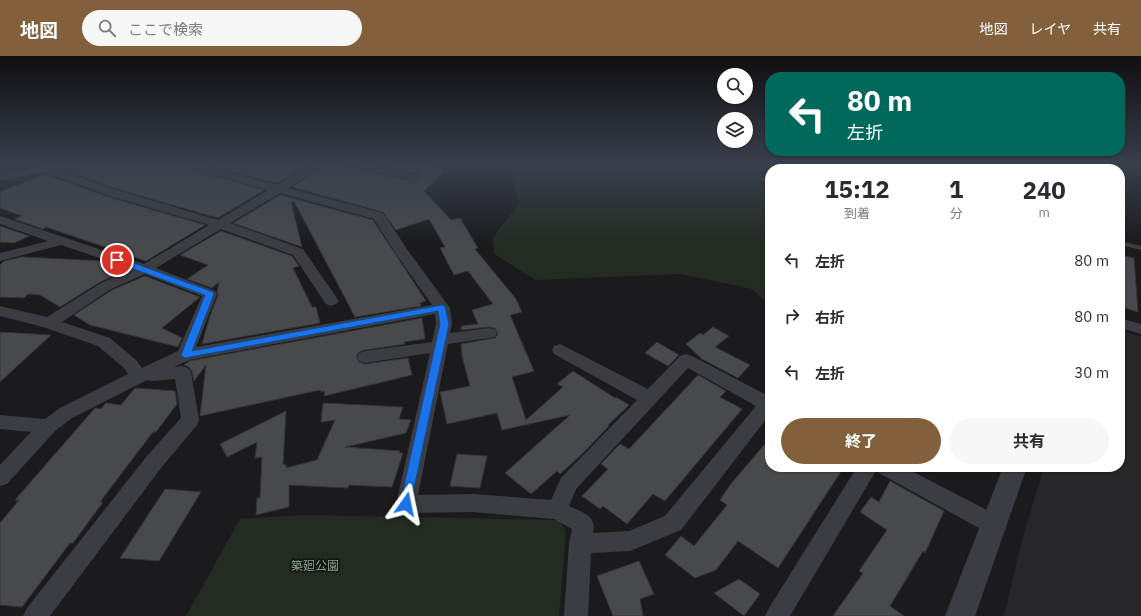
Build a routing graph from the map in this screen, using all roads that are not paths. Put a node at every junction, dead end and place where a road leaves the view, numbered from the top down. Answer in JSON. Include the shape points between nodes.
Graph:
{"nodes":[{"id":1,"x":108,"y":191,"type":"edge"},
{"id":2,"x":273,"y":191,"type":"edge"},
{"id":3,"x":289,"y":191,"type":"edge"},
{"id":4,"x":0,"y":220,"type":"edge"},
{"id":5,"x":219,"y":224,"type":"junction"},
{"id":6,"x":62,"y":241,"type":"junction"},
{"id":7,"x":1125,"y":243,"type":"edge"},
{"id":8,"x":1141,"y":248,"type":"edge"},
{"id":9,"x":0,"y":257,"type":"edge"},
{"id":10,"x":145,"y":269,"type":"junction"},
{"id":11,"x":331,"y":301,"type":"dead end"},
{"id":12,"x":442,"y":308,"type":"junction"},
{"id":13,"x":0,"y":311,"type":"edge"},
{"id":14,"x":49,"y":323,"type":"junction"},
{"id":15,"x":1125,"y":325,"type":"edge"},
{"id":16,"x":1141,"y":330,"type":"edge"},
{"id":17,"x":488,"y":333,"type":"dead end"},
{"id":18,"x":441,"y":342,"type":"junction"},
{"id":19,"x":560,"y":350,"type":"dead end"},
{"id":20,"x":185,"y":355,"type":"junction"},
{"id":21,"x":365,"y":357,"type":"dead end"},
{"id":22,"x":139,"y":376,"type":"junction"},
{"id":23,"x":649,"y":398,"type":"junction"},
{"id":24,"x":765,"y":402,"type":"edge"},
{"id":25,"x":765,"y":409,"type":"edge"},
{"id":26,"x":0,"y":422,"type":"edge"},
{"id":27,"x":48,"y":426,"type":"junction"},
{"id":28,"x":865,"y":472,"type":"edge"},
{"id":29,"x":895,"y":472,"type":"edge"},
{"id":30,"x":1013,"y":472,"type":"edge"},
{"id":31,"x":0,"y":478,"type":"edge"},
{"id":32,"x":557,"y":510,"type":"junction"},
{"id":33,"x":994,"y":525,"type":"junction"},
{"id":34,"x":580,"y":544,"type":"junction"},
{"id":35,"x":34,"y":616,"type":"edge"},
{"id":36,"x":576,"y":616,"type":"edge"},
{"id":37,"x":777,"y":616,"type":"edge"},
{"id":38,"x":960,"y":616,"type":"edge"}],
"edges":[{"from":1,"to":5,"type":"street"},
{"from":2,"to":5,"type":"street"},
{"from":3,"to":12,"type":"street","via":[[379,216]]},
{"from":4,"to":6,"type":"street"},
{"from":5,"to":10,"type":"street"},
{"from":5,"to":11,"type":"street","via":[[298,252]]},
{"from":6,"to":9,"type":"street"},
{"from":6,"to":10,"type":"street"},
{"from":7,"to":8,"type":"lane"},
{"from":10,"to":14,"type":"street","via":[[106,286]]},
{"from":10,"to":20,"type":"street","via":[[210,294]]},
{"from":12,"to":18,"type":"street","via":[[444,324]]},
{"from":12,"to":20,"type":"street"},
{"from":13,"to":14,"type":"street"},
{"from":14,"to":22,"type":"street","via":[[104,342],[130,364]]},
{"from":15,"to":16,"type":"street"},
{"from":17,"to":18,"type":"street"},
{"from":18,"to":21,"type":"street"},
{"from":18,"to":32,"type":"street","via":[[406,504],[473,503]]},
{"from":19,"to":23,"type":"street"},
{"from":20,"to":22,"type":"street"},
{"from":22,"to":27,"type":"street","via":[[66,413]]},
{"from":22,"to":35,"type":"street","via":[[182,372],[190,420],[154,462]]},
{"from":23,"to":24,"type":"street","via":[[686,360]]},
{"from":23,"to":32,"type":"street","via":[[568,484]]},
{"from":25,"to":34,"type":"street","via":[[673,523],[630,541]]},
{"from":26,"to":27,"type":"street"},
{"from":27,"to":31,"type":"street"},
{"from":28,"to":37,"type":"street"},
{"from":29,"to":33,"type":"street"},
{"from":30,"to":33,"type":"street"},
{"from":32,"to":34,"type":"street","via":[[584,525]]},
{"from":33,"to":38,"type":"street"},
{"from":34,"to":36,"type":"street"}]}
